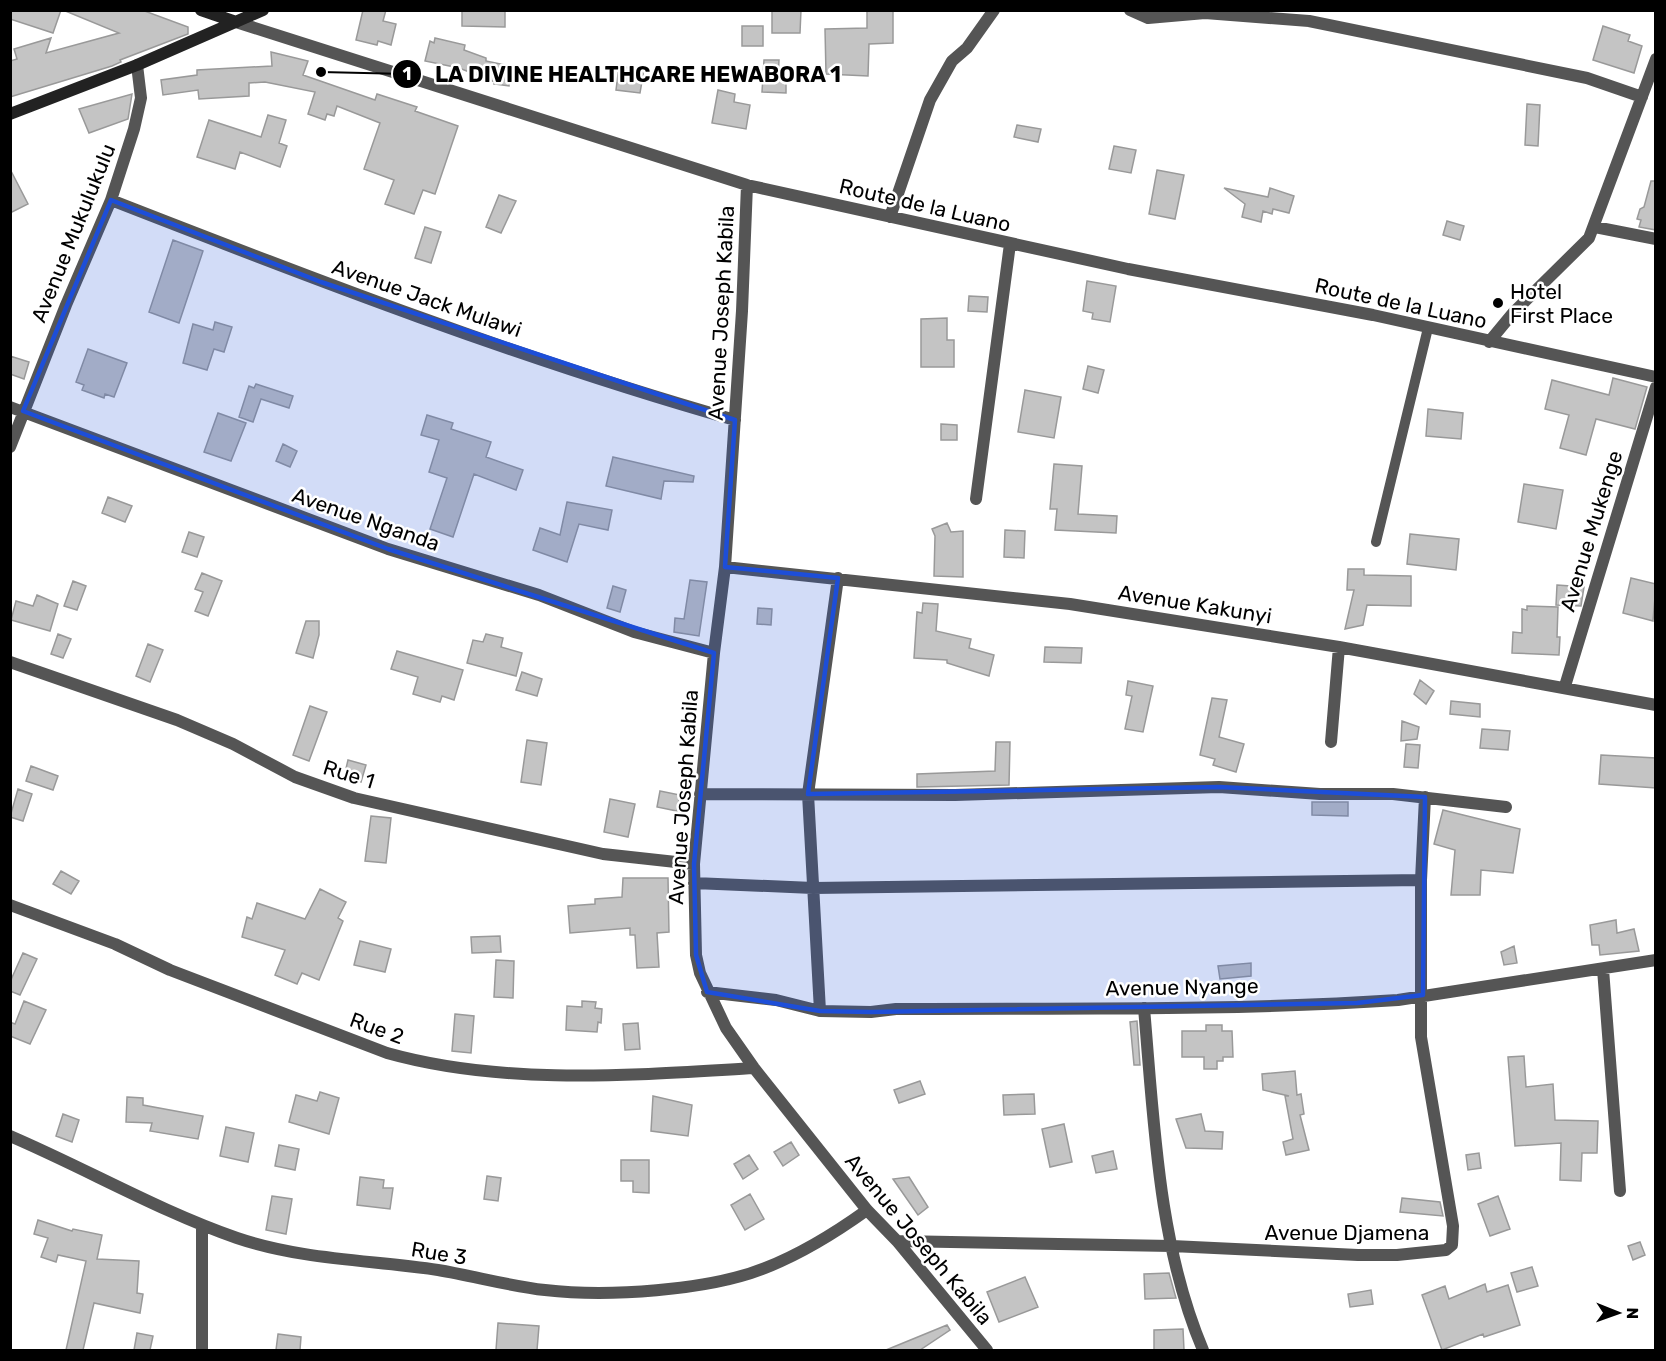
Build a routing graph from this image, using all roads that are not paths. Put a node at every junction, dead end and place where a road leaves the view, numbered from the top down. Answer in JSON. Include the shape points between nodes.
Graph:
{"nodes":[{"id":1,"x":201,"y":10,"type":"edge"},
{"id":2,"x":263,"y":10,"type":"edge"},
{"id":3,"x":994,"y":10,"type":"edge"},
{"id":4,"x":1130,"y":10,"type":"edge"},
{"id":5,"x":1310,"y":16,"type":"edge"},
{"id":6,"x":236,"y":22,"type":"junction"},
{"id":7,"x":1656,"y":59,"type":"edge"},
{"id":8,"x":137,"y":65,"type":"junction"},
{"id":9,"x":1648,"y":90,"type":"edge"},
{"id":10,"x":10,"y":114,"type":"edge"},
{"id":11,"x":747,"y":185,"type":"junction"},
{"id":12,"x":111,"y":200,"type":"junction"},
{"id":13,"x":890,"y":217,"type":"junction"},
{"id":14,"x":1595,"y":227,"type":"junction"},
{"id":15,"x":1656,"y":238,"type":"edge"},
{"id":16,"x":1010,"y":244,"type":"junction"},
{"id":17,"x":1428,"y":328,"type":"junction"},
{"id":18,"x":1489,"y":342,"type":"junction"},
{"id":19,"x":1656,"y":377,"type":"edge"},
{"id":20,"x":1656,"y":387,"type":"edge"},
{"id":21,"x":17,"y":409,"type":"edge"},
{"id":22,"x":735,"y":420,"type":"junction"},
{"id":23,"x":10,"y":447,"type":"edge"},
{"id":24,"x":976,"y":499,"type":"dead end"},
{"id":25,"x":1376,"y":542,"type":"dead end"},
{"id":26,"x":725,"y":567,"type":"junction"},
{"id":27,"x":838,"y":578,"type":"junction"},
{"id":28,"x":1339,"y":647,"type":"junction"},
{"id":29,"x":714,"y":653,"type":"junction"},
{"id":30,"x":10,"y":662,"type":"edge"},
{"id":31,"x":1565,"y":686,"type":"junction"},
{"id":32,"x":1656,"y":705,"type":"edge"},
{"id":33,"x":1331,"y":742,"type":"dead end"},
{"id":34,"x":700,"y":794,"type":"junction"},
{"id":35,"x":808,"y":794,"type":"junction"},
{"id":36,"x":1425,"y":797,"type":"junction"},
{"id":37,"x":1506,"y":807,"type":"dead end"},
{"id":38,"x":694,"y":864,"type":"junction"},
{"id":39,"x":1421,"y":880,"type":"junction"},
{"id":40,"x":694,"y":883,"type":"junction"},
{"id":41,"x":813,"y":888,"type":"junction"},
{"id":42,"x":10,"y":905,"type":"edge"},
{"id":43,"x":1656,"y":960,"type":"edge"},
{"id":44,"x":1603,"y":969,"type":"junction"},
{"id":45,"x":707,"y":992,"type":"junction"},
{"id":46,"x":1423,"y":995,"type":"junction"},
{"id":47,"x":1144,"y":1008,"type":"junction"},
{"id":48,"x":820,"y":1011,"type":"junction"},
{"id":49,"x":754,"y":1068,"type":"junction"},
{"id":50,"x":10,"y":1136,"type":"edge"},
{"id":51,"x":1620,"y":1191,"type":"dead end"},
{"id":52,"x":867,"y":1210,"type":"junction"},
{"id":53,"x":202,"y":1225,"type":"junction"},
{"id":54,"x":897,"y":1241,"type":"junction"},
{"id":55,"x":1172,"y":1246,"type":"junction"},
{"id":56,"x":202,"y":1350,"type":"edge"},
{"id":57,"x":987,"y":1350,"type":"edge"},
{"id":58,"x":1203,"y":1350,"type":"edge"}],
"edges":[{"from":1,"to":6,"type":"street","name":"Route de la Luano"},
{"from":2,"to":6,"type":"street"},
{"from":3,"to":13,"type":"street","via":[[952,61],[930,100]]},
{"from":4,"to":5,"type":"street","via":[[1148,18],[1205,14]]},
{"from":5,"to":9,"type":"street"},
{"from":6,"to":8,"type":"street"},
{"from":6,"to":11,"type":"street","name":"Route de la Luano"},
{"from":7,"to":9,"type":"street"},
{"from":8,"to":10,"type":"street"},
{"from":8,"to":12,"type":"street","name":"Avenue Mukulukulu","via":[[139,113]]},
{"from":9,"to":14,"type":"street"},
{"from":11,"to":13,"type":"street","name":"Route de la Luano"},
{"from":11,"to":22,"type":"street","name":"Avenue Joseph Kabila"},
{"from":12,"to":21,"type":"street","name":"Avenue Mukulukulu"},
{"from":12,"to":22,"type":"street","name":"Avenue Jack Mulawi","via":[[354,293],[616,384]]},
{"from":13,"to":16,"type":"street","name":"Route de la Luano"},
{"from":14,"to":15,"type":"street"},
{"from":14,"to":18,"type":"street","via":[[1585,243]]},
{"from":16,"to":17,"type":"street","name":"Route de la Luano"},
{"from":16,"to":24,"type":"street"},
{"from":17,"to":18,"type":"street","name":"Route de la Luano"},
{"from":17,"to":25,"type":"lane"},
{"from":18,"to":19,"type":"street","name":"Route de la Luano"},
{"from":20,"to":31,"type":"street","name":"Avenue Mukenge"},
{"from":21,"to":23,"type":"street","name":"Avenue Mukulukulu"},
{"from":21,"to":29,"type":"street","name":"Avenue Nganda","via":[[388,549],[539,595],[634,632]]},
{"from":22,"to":26,"type":"street","name":"Avenue Joseph Kabila"},
{"from":26,"to":27,"type":"street","name":"Avenue Kakunyi"},
{"from":26,"to":29,"type":"street","name":"Avenue Joseph Kabila"},
{"from":27,"to":28,"type":"street","name":"Avenue Kakunyi","via":[[1070,603]]},
{"from":27,"to":35,"type":"street"},
{"from":28,"to":31,"type":"street","name":"Avenue Kakunyi"},
{"from":28,"to":33,"type":"street"},
{"from":29,"to":34,"type":"street","name":"Avenue Joseph Kabila"},
{"from":30,"to":38,"type":"street","name":"Rue 1","via":[[177,720],[295,777],[354,798],[603,854]]},
{"from":31,"to":32,"type":"street","name":"Avenue Kakunyi"},
{"from":34,"to":35,"type":"street"},
{"from":34,"to":38,"type":"street","name":"Avenue Joseph Kabila"},
{"from":35,"to":36,"type":"street","via":[[956,795],[1219,787]]},
{"from":35,"to":41,"type":"street"},
{"from":36,"to":37,"type":"street"},
{"from":36,"to":39,"type":"street","name":"Avenue Djamena"},
{"from":38,"to":40,"type":"street","name":"Avenue Joseph Kabila"},
{"from":39,"to":41,"type":"street"},
{"from":39,"to":46,"type":"street","name":"Avenue Djamena"},
{"from":40,"to":41,"type":"street"},
{"from":40,"to":45,"type":"street","name":"Avenue Joseph Kabila","via":[[696,955]]},
{"from":41,"to":48,"type":"street"},
{"from":42,"to":49,"type":"street","name":"Rue 2","via":[[115,944],[170,970],[424,1064],[554,1075]]},
{"from":43,"to":44,"type":"street","name":"Avenue Nyange"},
{"from":44,"to":46,"type":"street","name":"Avenue Nyange"},
{"from":44,"to":51,"type":"street"},
{"from":45,"to":48,"type":"street","name":"Avenue Nyange","via":[[776,1000]]},
{"from":45,"to":49,"type":"street","name":"Avenue Joseph Kabila"},
{"from":46,"to":47,"type":"street","name":"Avenue Nyange","via":[[1357,1003]]},
{"from":46,"to":55,"type":"street","name":"Avenue Djamena","via":[[1421,1037],[1447,1178],[1452,1245],[1439,1252],[1397,1255]]},
{"from":47,"to":48,"type":"street","name":"Avenue Nyange"},
{"from":47,"to":55,"type":"street"},
{"from":49,"to":52,"type":"street","name":"Avenue Joseph Kabila"},
{"from":50,"to":53,"type":"street","name":"Rue 3"},
{"from":52,"to":53,"type":"street","name":"Rue 3","via":[[811,1246],[763,1269],[708,1282],[625,1291],[576,1292],[507,1285],[440,1270],[270,1247]]},
{"from":52,"to":54,"type":"street","name":"Avenue Joseph Kabila"},
{"from":53,"to":56,"type":"street"},
{"from":54,"to":55,"type":"street","name":"Avenue Djamena"},
{"from":54,"to":57,"type":"street","name":"Avenue Joseph Kabila"},
{"from":55,"to":58,"type":"street","via":[[1188,1315]]}]}
